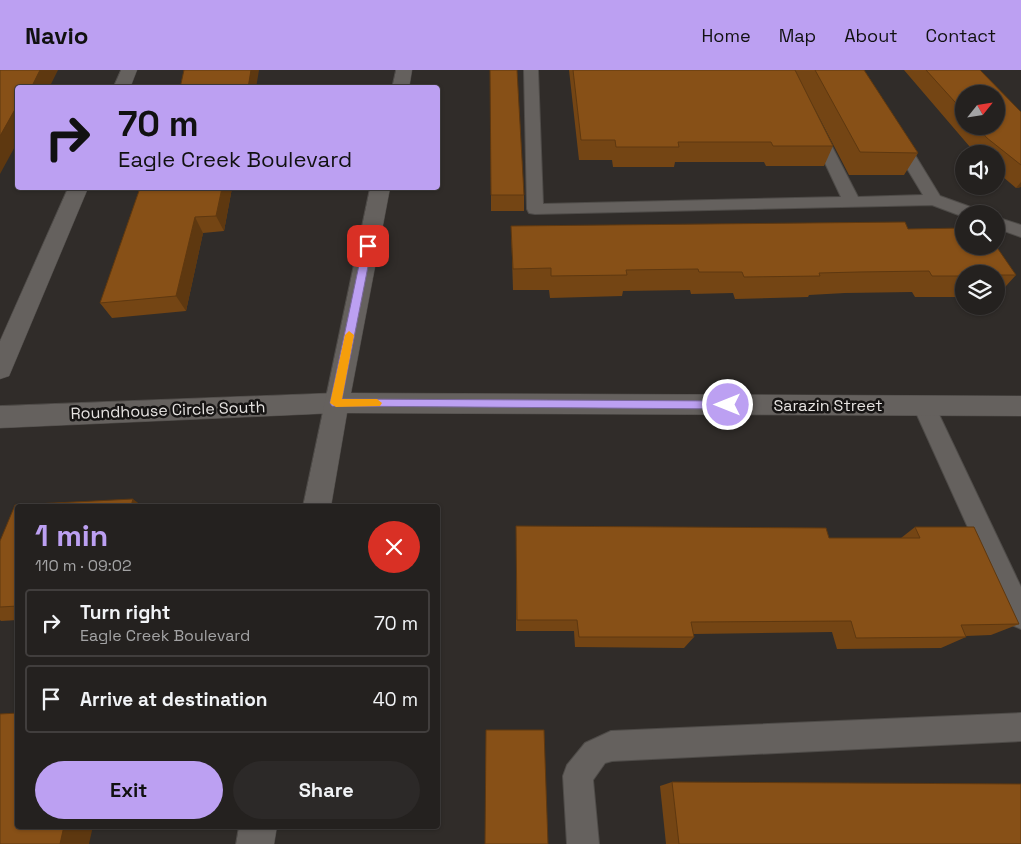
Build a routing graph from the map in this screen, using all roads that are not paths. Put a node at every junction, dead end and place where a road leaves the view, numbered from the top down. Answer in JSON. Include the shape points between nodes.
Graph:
{"nodes":[{"id":1,"x":129,"y":70,"type":"edge"},
{"id":2,"x":404,"y":70,"type":"edge"},
{"id":3,"x":531,"y":70,"type":"edge"},
{"id":4,"x":122,"y":85,"type":"edge"},
{"id":5,"x":401,"y":85,"type":"edge"},
{"id":6,"x":808,"y":114,"type":"edge"},
{"id":7,"x":890,"y":127,"type":"edge"},
{"id":8,"x":77,"y":190,"type":"edge"},
{"id":9,"x":380,"y":190,"type":"edge"},
{"id":10,"x":934,"y":200,"type":"junction"},
{"id":11,"x":852,"y":202,"type":"junction"},
{"id":12,"x":955,"y":208,"type":"edge"},
{"id":13,"x":1005,"y":225,"type":"edge"},
{"id":14,"x":1021,"y":231,"type":"edge"},
{"id":15,"x":0,"y":369,"type":"edge"},
{"id":16,"x":336,"y":403,"type":"junction"},
{"id":17,"x":924,"y":406,"type":"junction"},
{"id":18,"x":1021,"y":406,"type":"edge"},
{"id":19,"x":0,"y":416,"type":"edge"},
{"id":20,"x":317,"y":504,"type":"edge"},
{"id":21,"x":1021,"y":616,"type":"edge"},
{"id":22,"x":1021,"y":727,"type":"edge"},
{"id":23,"x":258,"y":829,"type":"edge"},
{"id":24,"x":255,"y":844,"type":"edge"},
{"id":25,"x":583,"y":844,"type":"edge"}],
"edges":[{"from":1,"to":4,"type":"street"},
{"from":2,"to":5,"type":"street"},
{"from":3,"to":11,"type":"lane","via":[[535,209]]},
{"from":6,"to":11,"type":"lane"},
{"from":7,"to":10,"type":"lane"},
{"from":8,"to":15,"type":"street"},
{"from":9,"to":16,"type":"street"},
{"from":10,"to":11,"type":"lane"},
{"from":10,"to":12,"type":"lane"},
{"from":13,"to":14,"type":"lane"},
{"from":16,"to":17,"type":"street","name":"Sarazin Street"},
{"from":16,"to":19,"type":"street","name":"Roundhouse Circle South"},
{"from":16,"to":20,"type":"street"},
{"from":17,"to":18,"type":"street","name":"Sarazin Street"},
{"from":17,"to":21,"type":"lane"},
{"from":22,"to":25,"type":"lane","via":[[611,746],[595,753],[578,776]]},
{"from":23,"to":24,"type":"street"}]}
